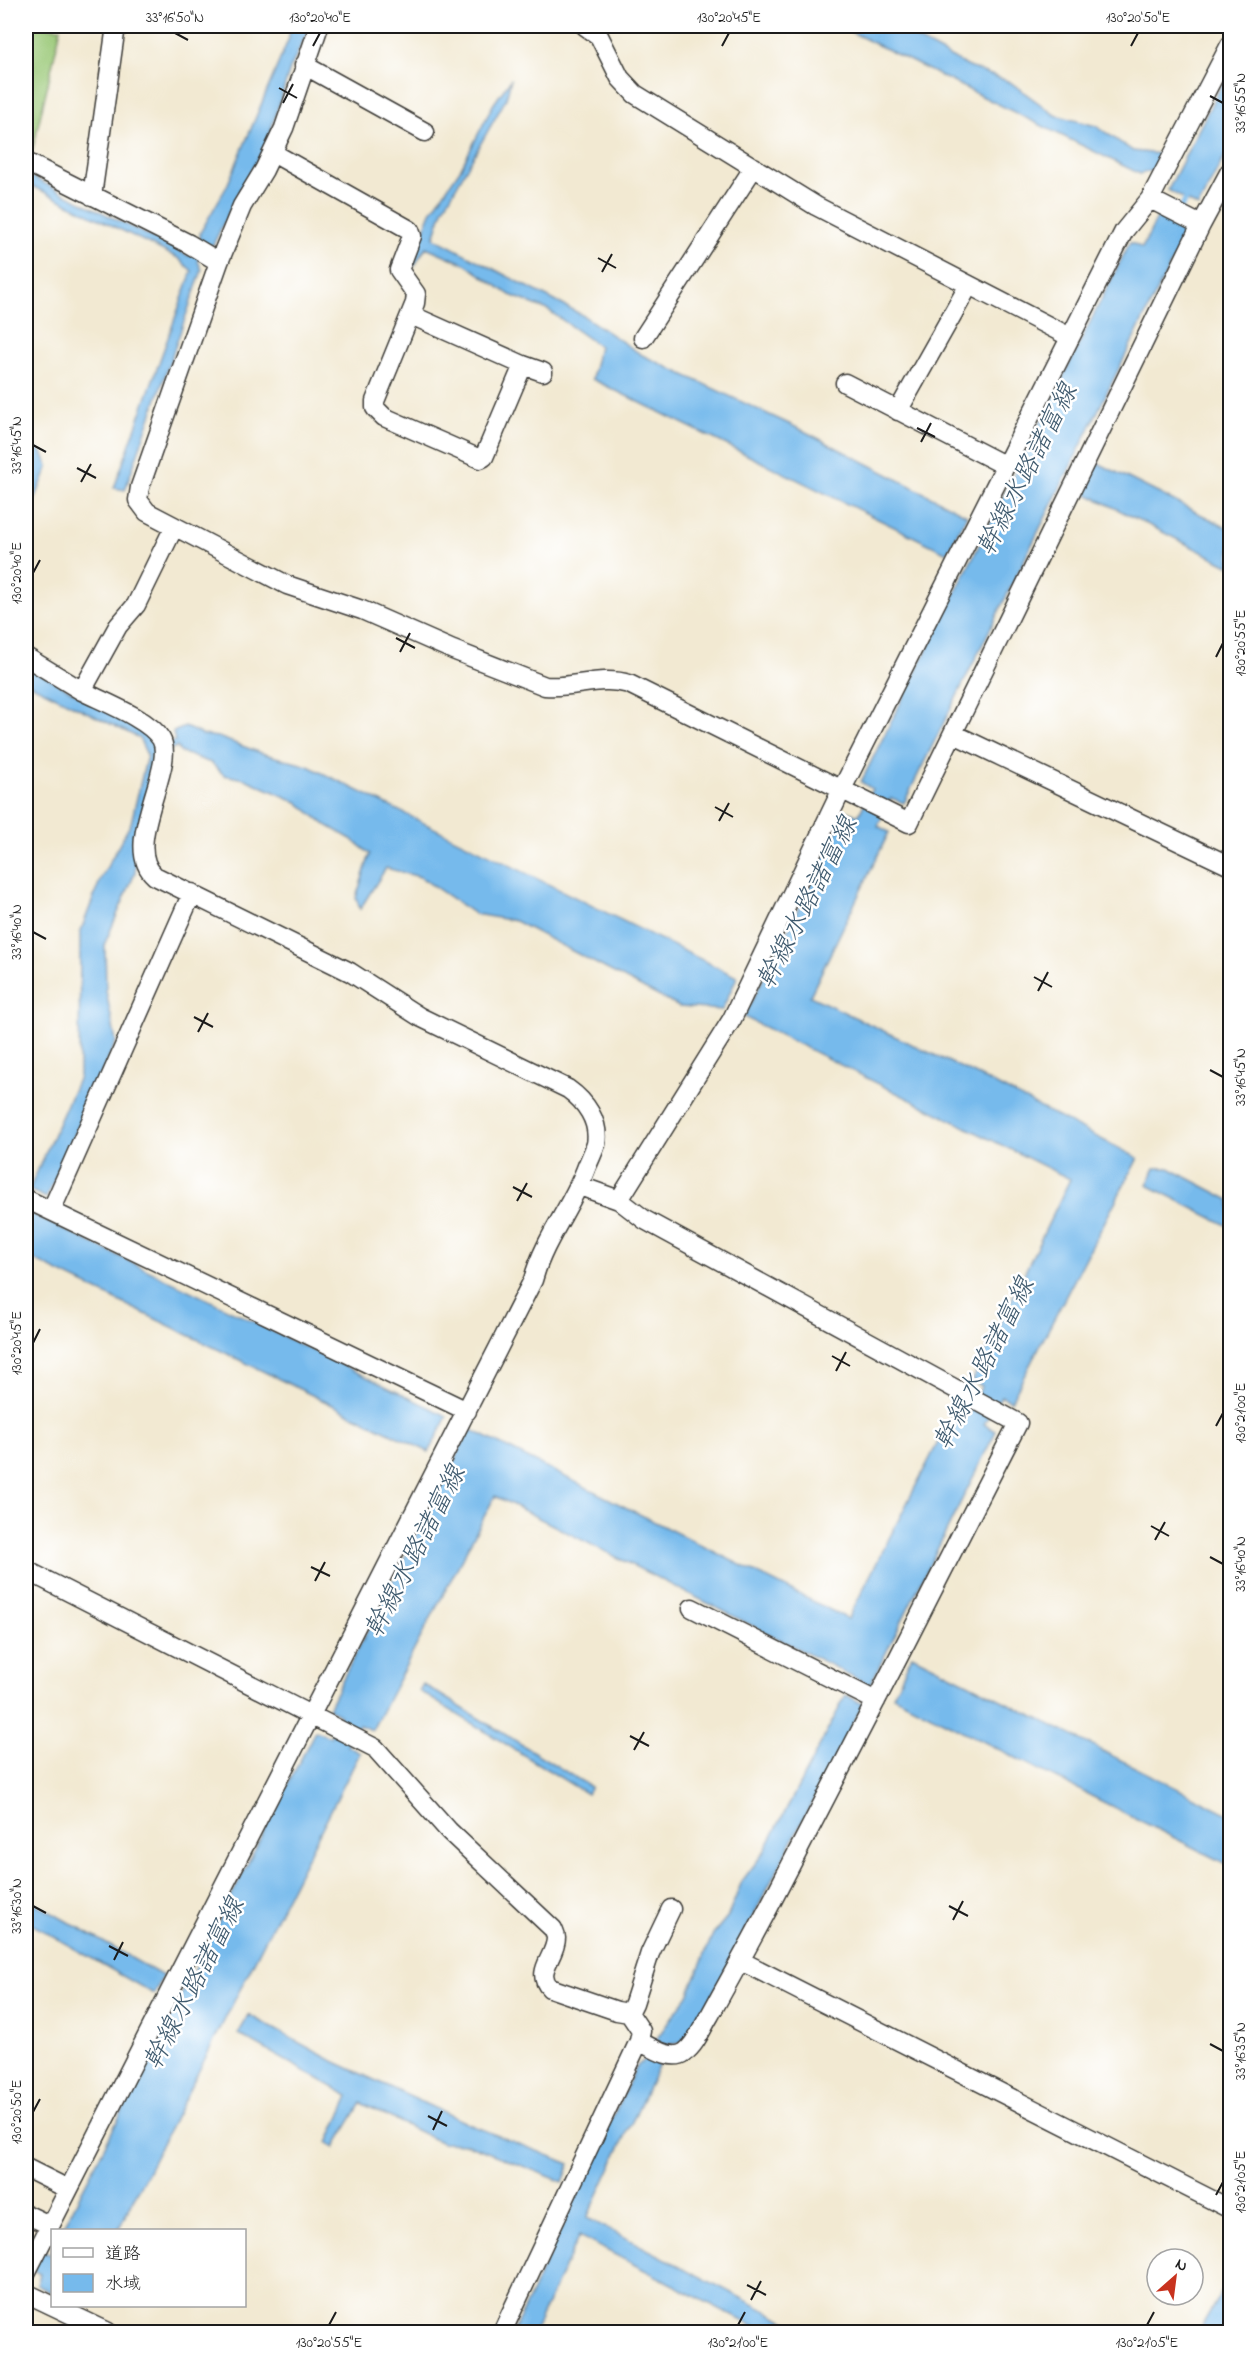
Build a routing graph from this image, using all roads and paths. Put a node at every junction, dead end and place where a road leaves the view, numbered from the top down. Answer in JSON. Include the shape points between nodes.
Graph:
{"nodes":[{"id":1,"x":116,"y":26,"type":"edge"},
{"id":2,"x":319,"y":26,"type":"edge"},
{"id":3,"x":585,"y":26,"type":"edge"},
{"id":4,"x":1230,"y":45,"type":"edge"},
{"id":5,"x":304,"y":66,"type":"junction"},
{"id":6,"x":425,"y":132,"type":"dead end"},
{"id":7,"x":273,"y":153,"type":"junction"},
{"id":8,"x":26,"y":162,"type":"edge"},
{"id":9,"x":754,"y":167,"type":"junction"},
{"id":10,"x":1225,"y":182,"type":"edge"},
{"id":11,"x":92,"y":196,"type":"junction"},
{"id":12,"x":1150,"y":199,"type":"junction"},
{"id":13,"x":1195,"y":221,"type":"junction"},
{"id":14,"x":219,"y":262,"type":"junction"},
{"id":15,"x":969,"y":285,"type":"junction"},
{"id":16,"x":411,"y":315,"type":"junction"},
{"id":17,"x":1070,"y":337,"type":"junction"},
{"id":18,"x":643,"y":339,"type":"dead end"},
{"id":19,"x":524,"y":365,"type":"junction"},
{"id":20,"x":543,"y":372,"type":"dead end"},
{"id":21,"x":845,"y":383,"type":"dead end"},
{"id":22,"x":898,"y":411,"type":"junction"},
{"id":23,"x":1004,"y":465,"type":"junction"},
{"id":24,"x":174,"y":527,"type":"junction"},
{"id":25,"x":26,"y":657,"type":"edge"},
{"id":26,"x":82,"y":691,"type":"junction"},
{"id":27,"x":954,"y":735,"type":"junction"},
{"id":28,"x":842,"y":789,"type":"junction"},
{"id":29,"x":1230,"y":867,"type":"edge"},
{"id":30,"x":192,"y":893,"type":"junction"},
{"id":31,"x":580,"y":1186,"type":"junction"},
{"id":32,"x":26,"y":1199,"type":"edge"},
{"id":33,"x":619,"y":1200,"type":"junction"},
{"id":34,"x":51,"y":1211,"type":"junction"},
{"id":35,"x":467,"y":1411,"type":"junction"},
{"id":36,"x":26,"y":1570,"type":"edge"},
{"id":37,"x":692,"y":1608,"type":"dead end"},
{"id":38,"x":876,"y":1701,"type":"junction"},
{"id":39,"x":310,"y":1713,"type":"junction"},
{"id":40,"x":671,"y":1909,"type":"dead end"},
{"id":41,"x":741,"y":1960,"type":"junction"},
{"id":42,"x":629,"y":2013,"type":"junction"},
{"id":43,"x":651,"y":2047,"type":"junction"},
{"id":44,"x":26,"y":2168,"type":"edge"},
{"id":45,"x":68,"y":2189,"type":"junction"},
{"id":46,"x":1230,"y":2209,"type":"edge"},
{"id":47,"x":26,"y":2214,"type":"edge"},
{"id":48,"x":50,"y":2226,"type":"junction"},
{"id":49,"x":26,"y":2272,"type":"edge"},
{"id":50,"x":26,"y":2293,"type":"edge"},
{"id":51,"x":51,"y":2305,"type":"edge"},
{"id":52,"x":55,"y":2307,"type":"edge"},
{"id":53,"x":108,"y":2332,"type":"edge"},
{"id":54,"x":502,"y":2332,"type":"edge"}],
"edges":[{"from":1,"to":11,"type":"street"},
{"from":2,"to":5,"type":"street"},
{"from":3,"to":9,"type":"street","via":[[599,36],[621,78],[635,94]]},
{"from":4,"to":12,"type":"street"},
{"from":5,"to":6,"type":"street"},
{"from":5,"to":7,"type":"street"},
{"from":7,"to":14,"type":"street","via":[[242,206]]},
{"from":7,"to":16,"type":"street","via":[[410,230],[412,236],[399,270],[416,294]]},
{"from":8,"to":11,"type":"street"},
{"from":9,"to":15,"type":"street","via":[[816,206]]},
{"from":9,"to":18,"type":"street"},
{"from":10,"to":13,"type":"street"},
{"from":11,"to":14,"type":"street"},
{"from":12,"to":13,"type":"street"},
{"from":12,"to":17,"type":"street","via":[[1124,231]]},
{"from":13,"to":27,"type":"street"},
{"from":14,"to":24,"type":"street","via":[[140,487],[138,500],[147,512]]},
{"from":15,"to":17,"type":"street"},
{"from":15,"to":22,"type":"street"},
{"from":16,"to":19,"type":"street"},
{"from":16,"to":19,"type":"street","via":[[375,401],[375,408],[384,417],[480,459]]},
{"from":17,"to":23,"type":"street"},
{"from":19,"to":20,"type":"street"},
{"from":21,"to":22,"type":"street"},
{"from":22,"to":23,"type":"street"},
{"from":23,"to":28,"type":"street"},
{"from":24,"to":26,"type":"street","via":[[136,605],[118,626]]},
{"from":24,"to":28,"type":"street","via":[[287,585],[362,610],[544,686],[561,688],[605,680],[629,684]]},
{"from":25,"to":26,"type":"street"},
{"from":26,"to":30,"type":"street","via":[[150,727],[163,748],[144,833],[144,862],[155,876]]},
{"from":27,"to":28,"type":"street","via":[[909,823]]},
{"from":27,"to":29,"type":"street"},
{"from":28,"to":33,"type":"street","via":[[732,1019]]},
{"from":30,"to":31,"type":"street","via":[[350,972],[420,1017],[568,1089],[581,1099],[593,1118],[596,1143]]},
{"from":30,"to":34,"type":"street"},
{"from":31,"to":33,"type":"street"},
{"from":31,"to":35,"type":"street"},
{"from":32,"to":34,"type":"street"},
{"from":33,"to":38,"type":"street","via":[[645,1220],[1018,1423]]},
{"from":34,"to":35,"type":"street"},
{"from":35,"to":39,"type":"street"},
{"from":36,"to":39,"type":"street"},
{"from":37,"to":38,"type":"street"},
{"from":38,"to":41,"type":"street"},
{"from":39,"to":42,"type":"street","via":[[375,1748],[449,1831],[553,1929],[556,1939],[543,1972],[550,1988]]},
{"from":39,"to":45,"type":"street"},
{"from":40,"to":42,"type":"street"},
{"from":41,"to":43,"type":"street","via":[[686,2052],[678,2056]]},
{"from":41,"to":46,"type":"street"},
{"from":42,"to":43,"type":"street"},
{"from":43,"to":54,"type":"street"},
{"from":44,"to":45,"type":"street"},
{"from":45,"to":48,"type":"street"},
{"from":47,"to":48,"type":"street"},
{"from":48,"to":49,"type":"street"},
{"from":50,"to":51,"type":"street"},
{"from":52,"to":53,"type":"street"}]}
